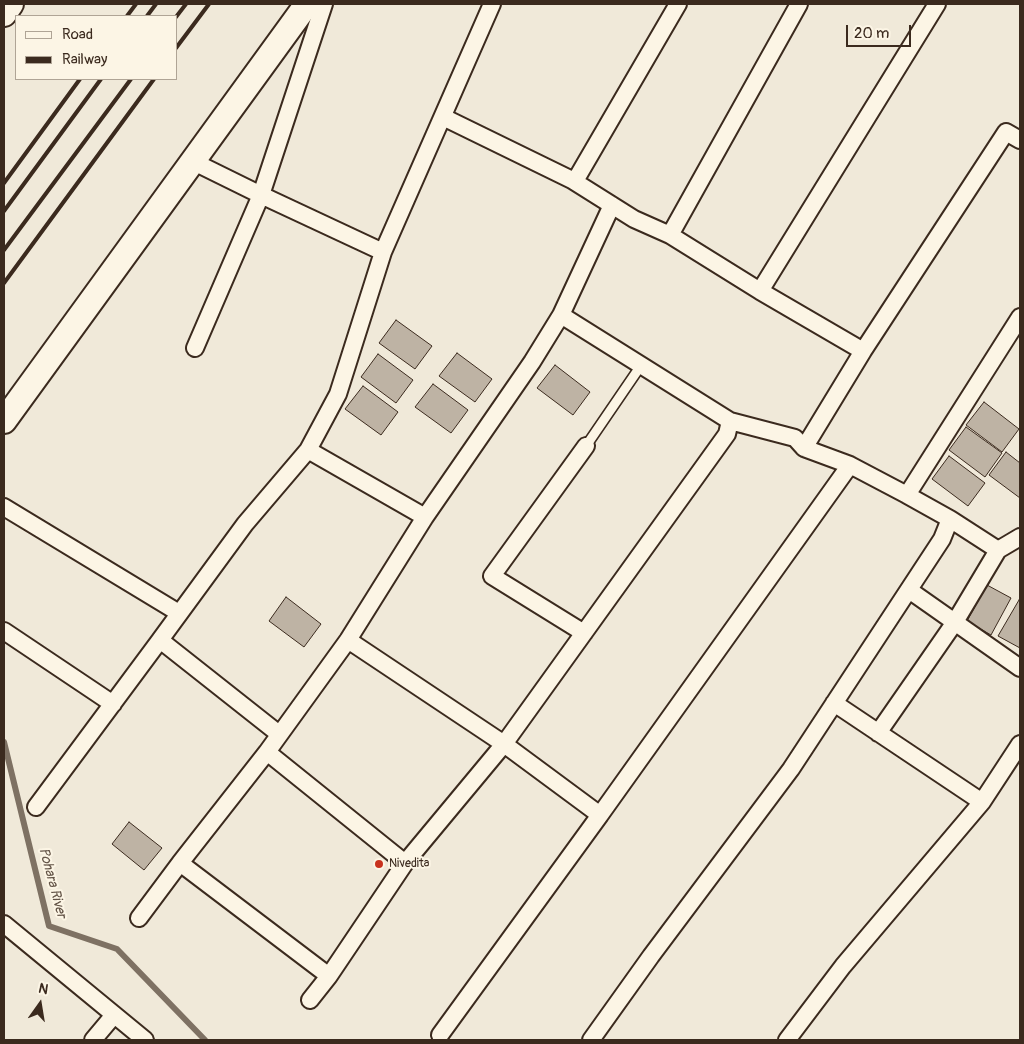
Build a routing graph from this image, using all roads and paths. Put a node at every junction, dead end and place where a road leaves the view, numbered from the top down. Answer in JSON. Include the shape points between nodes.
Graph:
{"nodes":[{"id":1,"x":11,"y":4,"type":"edge"},
{"id":2,"x":307,"y":4,"type":"edge"},
{"id":3,"x":324,"y":4,"type":"edge"},
{"id":4,"x":492,"y":4,"type":"edge"},
{"id":5,"x":678,"y":4,"type":"edge"},
{"id":6,"x":799,"y":4,"type":"edge"},
{"id":7,"x":938,"y":4,"type":"edge"},
{"id":8,"x":4,"y":14,"type":"edge"},
{"id":9,"x":443,"y":117,"type":"junction"},
{"id":10,"x":1020,"y":140,"type":"edge"},
{"id":11,"x":194,"y":162,"type":"junction"},
{"id":12,"x":575,"y":181,"type":"junction"},
{"id":13,"x":261,"y":195,"type":"junction"},
{"id":14,"x":612,"y":205,"type":"junction"},
{"id":15,"x":670,"y":235,"type":"junction"},
{"id":16,"x":383,"y":252,"type":"junction"},
{"id":17,"x":760,"y":291,"type":"junction"},
{"id":18,"x":561,"y":315,"type":"junction"},
{"id":19,"x":1020,"y":317,"type":"edge"},
{"id":20,"x":195,"y":348,"type":"dead end"},
{"id":21,"x":863,"y":351,"type":"junction"},
{"id":22,"x":642,"y":364,"type":"junction"},
{"id":23,"x":730,"y":421,"type":"junction"},
{"id":24,"x":4,"y":422,"type":"edge"},
{"id":25,"x":586,"y":446,"type":"joint"},
{"id":26,"x":804,"y":448,"type":"junction"},
{"id":27,"x":308,"y":450,"type":"junction"},
{"id":28,"x":850,"y":465,"type":"junction"},
{"id":29,"x":907,"y":495,"type":"junction"},
{"id":30,"x":4,"y":507,"type":"edge"},
{"id":31,"x":425,"y":517,"type":"junction"},
{"id":32,"x":950,"y":519,"type":"junction"},
{"id":33,"x":1020,"y":537,"type":"edge"},
{"id":34,"x":998,"y":550,"type":"junction"},
{"id":35,"x":909,"y":590,"type":"junction"},
{"id":36,"x":179,"y":613,"type":"junction"},
{"id":37,"x":955,"y":622,"type":"junction"},
{"id":38,"x":4,"y":631,"type":"edge"},
{"id":39,"x":584,"y":633,"type":"junction"},
{"id":40,"x":160,"y":640,"type":"junction"},
{"id":41,"x":348,"y":640,"type":"junction"},
{"id":42,"x":1020,"y":668,"type":"edge"},
{"id":43,"x":113,"y":704,"type":"junction"},
{"id":44,"x":834,"y":704,"type":"junction"},
{"id":45,"x":878,"y":733,"type":"junction"},
{"id":46,"x":279,"y":734,"type":"junction"},
{"id":47,"x":504,"y":744,"type":"junction"},
{"id":48,"x":1020,"y":744,"type":"edge"},
{"id":49,"x":267,"y":752,"type":"junction"},
{"id":50,"x":982,"y":802,"type":"junction"},
{"id":51,"x":36,"y":807,"type":"dead end"},
{"id":52,"x":600,"y":814,"type":"junction"},
{"id":53,"x":180,"y":863,"type":"junction"},
{"id":54,"x":405,"y":863,"type":"junction"},
{"id":55,"x":139,"y":918,"type":"dead end"},
{"id":56,"x":4,"y":924,"type":"edge"},
{"id":57,"x":329,"y":976,"type":"junction"},
{"id":58,"x":310,"y":1000,"type":"dead end"},
{"id":59,"x":114,"y":1015,"type":"junction"},
{"id":60,"x":440,"y":1035,"type":"dead end"},
{"id":61,"x":94,"y":1040,"type":"edge"},
{"id":62,"x":145,"y":1040,"type":"edge"},
{"id":63,"x":590,"y":1040,"type":"edge"},
{"id":64,"x":787,"y":1040,"type":"edge"}],
"edges":[{"from":1,"to":8,"type":"street"},
{"from":2,"to":11,"type":"street"},
{"from":3,"to":13,"type":"street"},
{"from":4,"to":9,"type":"street"},
{"from":5,"to":12,"type":"street"},
{"from":6,"to":15,"type":"street"},
{"from":7,"to":17,"type":"street"},
{"from":9,"to":12,"type":"street"},
{"from":9,"to":16,"type":"street"},
{"from":10,"to":21,"type":"street","via":[[1006,132]]},
{"from":11,"to":13,"type":"street"},
{"from":11,"to":24,"type":"street"},
{"from":12,"to":14,"type":"street"},
{"from":13,"to":16,"type":"street"},
{"from":13,"to":20,"type":"street"},
{"from":14,"to":15,"type":"street"},
{"from":14,"to":18,"type":"street"},
{"from":15,"to":17,"type":"street"},
{"from":16,"to":27,"type":"street","via":[[338,394]]},
{"from":17,"to":21,"type":"street"},
{"from":18,"to":22,"type":"street"},
{"from":18,"to":31,"type":"street"},
{"from":19,"to":29,"type":"street"},
{"from":21,"to":26,"type":"street"},
{"from":22,"to":23,"type":"street"},
{"from":22,"to":25,"type":"lane"},
{"from":23,"to":26,"type":"street","via":[[795,438]]},
{"from":23,"to":39,"type":"street","via":[[727,434]]},
{"from":25,"to":39,"type":"street","via":[[492,576]]},
{"from":26,"to":28,"type":"street"},
{"from":27,"to":31,"type":"street"},
{"from":27,"to":36,"type":"street","via":[[245,524]]},
{"from":28,"to":29,"type":"street"},
{"from":28,"to":52,"type":"street"},
{"from":29,"to":32,"type":"street"},
{"from":30,"to":36,"type":"street"},
{"from":31,"to":41,"type":"street"},
{"from":32,"to":34,"type":"street"},
{"from":32,"to":35,"type":"street","via":[[942,539]]},
{"from":33,"to":34,"type":"street"},
{"from":34,"to":37,"type":"street"},
{"from":35,"to":37,"type":"street"},
{"from":35,"to":44,"type":"street"},
{"from":36,"to":40,"type":"street"},
{"from":37,"to":42,"type":"street"},
{"from":37,"to":45,"type":"street"},
{"from":38,"to":43,"type":"street"},
{"from":39,"to":47,"type":"street"},
{"from":40,"to":43,"type":"street"},
{"from":40,"to":46,"type":"street"},
{"from":41,"to":46,"type":"street"},
{"from":41,"to":47,"type":"street"},
{"from":43,"to":51,"type":"street"},
{"from":44,"to":45,"type":"street"},
{"from":44,"to":63,"type":"street","via":[[791,769]]},
{"from":45,"to":50,"type":"street"},
{"from":46,"to":49,"type":"street"},
{"from":47,"to":52,"type":"street"},
{"from":47,"to":54,"type":"street"},
{"from":48,"to":50,"type":"street"},
{"from":49,"to":53,"type":"street"},
{"from":49,"to":54,"type":"street"},
{"from":50,"to":64,"type":"street","via":[[843,966]]},
{"from":52,"to":60,"type":"street"},
{"from":53,"to":55,"type":"street"},
{"from":53,"to":57,"type":"street"},
{"from":54,"to":57,"type":"street"},
{"from":56,"to":59,"type":"street"},
{"from":57,"to":58,"type":"street"},
{"from":59,"to":61,"type":"street"},
{"from":59,"to":62,"type":"street"}]}
